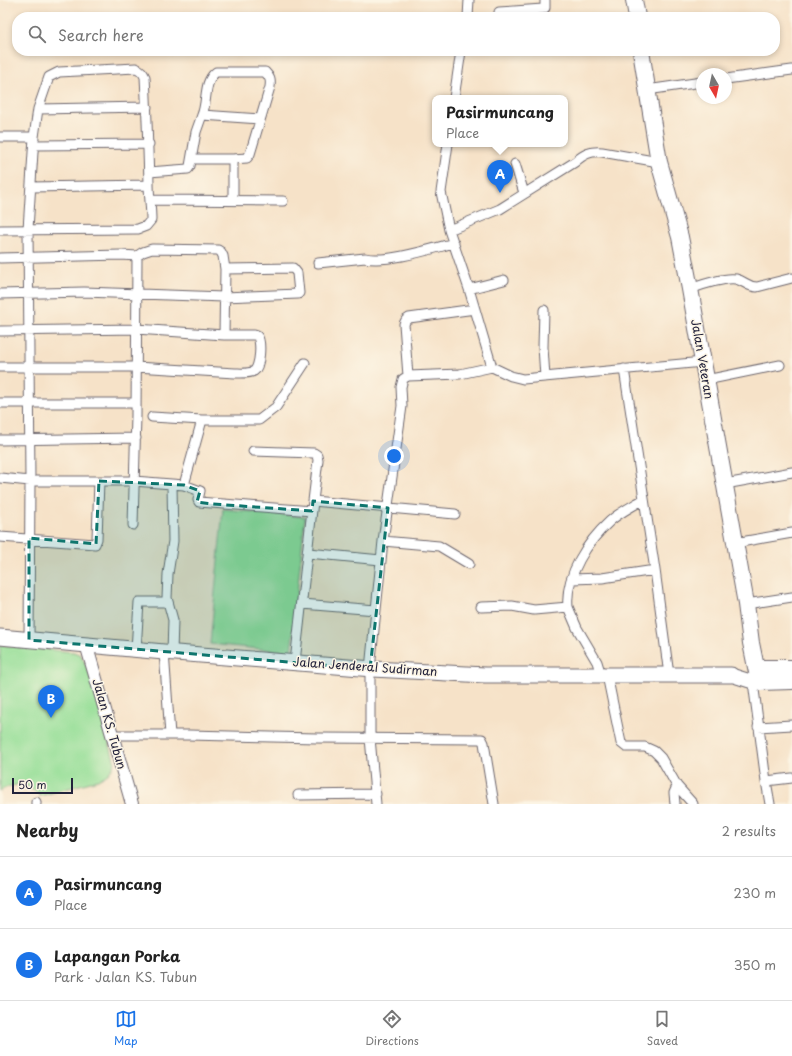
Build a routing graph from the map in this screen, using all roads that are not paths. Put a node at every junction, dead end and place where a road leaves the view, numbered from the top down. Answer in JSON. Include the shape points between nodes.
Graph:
{"nodes":[{"id":1,"x":469,"y":0,"type":"edge"},
{"id":2,"x":545,"y":0,"type":"edge"},
{"id":3,"x":634,"y":0,"type":"edge"},
{"id":4,"x":468,"y":12,"type":"edge"},
{"id":5,"x":499,"y":12,"type":"dead end"},
{"id":6,"x":636,"y":12,"type":"edge"},
{"id":7,"x":460,"y":56,"type":"edge"},
{"id":8,"x":643,"y":56,"type":"edge"},
{"id":9,"x":792,"y":70,"type":"edge"},
{"id":10,"x":732,"y":78,"type":"edge"},
{"id":11,"x":696,"y":83,"type":"edge"},
{"id":12,"x":647,"y":90,"type":"junction"},
{"id":13,"x":454,"y":95,"type":"edge"},
{"id":14,"x":147,"y":107,"type":"junction"},
{"id":15,"x":38,"y":109,"type":"junction"},
{"id":16,"x":202,"y":115,"type":"junction"},
{"id":17,"x":260,"y":119,"type":"junction"},
{"id":18,"x":0,"y":137,"type":"edge"},
{"id":19,"x":34,"y":141,"type":"junction"},
{"id":20,"x":148,"y":144,"type":"junction"},
{"id":21,"x":448,"y":147,"type":"edge"},
{"id":22,"x":192,"y":159,"type":"junction"},
{"id":23,"x":233,"y":159,"type":"junction"},
{"id":24,"x":659,"y":162,"type":"junction"},
{"id":25,"x":515,"y":164,"type":"dead end"},
{"id":26,"x":149,"y":172,"type":"junction"},
{"id":27,"x":149,"y":185,"type":"junction"},
{"id":28,"x":31,"y":187,"type":"junction"},
{"id":29,"x":524,"y":194,"type":"junction"},
{"id":30,"x":151,"y":200,"type":"junction"},
{"id":31,"x":232,"y":200,"type":"junction"},
{"id":32,"x":283,"y":200,"type":"dead end"},
{"id":33,"x":28,"y":229,"type":"junction"},
{"id":34,"x":0,"y":230,"type":"edge"},
{"id":35,"x":449,"y":230,"type":"junction"},
{"id":36,"x":454,"y":243,"type":"junction"},
{"id":37,"x":137,"y":256,"type":"junction"},
{"id":38,"x":28,"y":257,"type":"junction"},
{"id":39,"x":0,"y":258,"type":"edge"},
{"id":40,"x":318,"y":263,"type":"dead end"},
{"id":41,"x":225,"y":269,"type":"junction"},
{"id":42,"x":792,"y":278,"type":"edge"},
{"id":43,"x":504,"y":280,"type":"dead end"},
{"id":44,"x":469,"y":289,"type":"junction"},
{"id":45,"x":690,"y":289,"type":"junction"},
{"id":46,"x":136,"y":293,"type":"junction"},
{"id":47,"x":0,"y":294,"type":"edge"},
{"id":48,"x":28,"y":294,"type":"junction"},
{"id":49,"x":224,"y":296,"type":"junction"},
{"id":50,"x":475,"y":309,"type":"junction"},
{"id":51,"x":544,"y":310,"type":"dead end"},
{"id":52,"x":136,"y":329,"type":"junction"},
{"id":53,"x":28,"y":330,"type":"junction"},
{"id":54,"x":0,"y":331,"type":"edge"},
{"id":55,"x":224,"y":335,"type":"junction"},
{"id":56,"x":703,"y":362,"type":"junction"},
{"id":57,"x":305,"y":363,"type":"dead end"},
{"id":58,"x":780,"y":365,"type":"dead end"},
{"id":59,"x":0,"y":367,"type":"edge"},
{"id":60,"x":28,"y":367,"type":"junction"},
{"id":61,"x":136,"y":367,"type":"junction"},
{"id":62,"x":492,"y":367,"type":"junction"},
{"id":63,"x":624,"y":369,"type":"junction"},
{"id":64,"x":408,"y":376,"type":"junction"},
{"id":65,"x":545,"y":376,"type":"junction"},
{"id":66,"x":706,"y":380,"type":"junction"},
{"id":67,"x":0,"y":403,"type":"edge"},
{"id":68,"x":29,"y":403,"type":"junction"},
{"id":69,"x":136,"y":403,"type":"junction"},
{"id":70,"x":152,"y":417,"type":"dead end"},
{"id":71,"x":202,"y":420,"type":"junction"},
{"id":72,"x":136,"y":438,"type":"junction"},
{"id":73,"x":0,"y":440,"type":"edge"},
{"id":74,"x":29,"y":440,"type":"junction"},
{"id":75,"x":253,"y":451,"type":"dead end"},
{"id":76,"x":792,"y":472,"type":"edge"},
{"id":77,"x":0,"y":478,"type":"edge"},
{"id":78,"x":99,"y":480,"type":"junction"},
{"id":79,"x":30,"y":481,"type":"junction"},
{"id":80,"x":134,"y":481,"type":"junction"},
{"id":81,"x":172,"y":484,"type":"junction"},
{"id":82,"x":725,"y":484,"type":"junction"},
{"id":83,"x":184,"y":485,"type":"junction"},
{"id":84,"x":644,"y":499,"type":"junction"},
{"id":85,"x":313,"y":501,"type":"junction"},
{"id":86,"x":388,"y":508,"type":"junction"},
{"id":87,"x":312,"y":511,"type":"junction"},
{"id":88,"x":455,"y":514,"type":"dead end"},
{"id":89,"x":133,"y":525,"type":"dead end"},
{"id":90,"x":792,"y":533,"type":"edge"},
{"id":91,"x":0,"y":537,"type":"edge"},
{"id":92,"x":29,"y":538,"type":"junction"},
{"id":93,"x":383,"y":541,"type":"junction"},
{"id":94,"x":735,"y":543,"type":"junction"},
{"id":95,"x":308,"y":553,"type":"junction"},
{"id":96,"x":381,"y":560,"type":"junction"},
{"id":97,"x":469,"y":564,"type":"dead end"},
{"id":98,"x":655,"y":570,"type":"junction"},
{"id":99,"x":572,"y":579,"type":"junction"},
{"id":100,"x":792,"y":597,"type":"edge"},
{"id":101,"x":168,"y":602,"type":"junction"},
{"id":102,"x":302,"y":604,"type":"junction"},
{"id":103,"x":746,"y":604,"type":"junction"},
{"id":104,"x":481,"y":607,"type":"dead end"},
{"id":105,"x":568,"y":607,"type":"junction"},
{"id":106,"x":376,"y":610,"type":"junction"},
{"id":107,"x":0,"y":637,"type":"edge"},
{"id":108,"x":29,"y":640,"type":"junction"},
{"id":109,"x":86,"y":644,"type":"junction"},
{"id":110,"x":136,"y":650,"type":"junction"},
{"id":111,"x":168,"y":653,"type":"junction"},
{"id":112,"x":295,"y":662,"type":"junction"},
{"id":113,"x":370,"y":668,"type":"junction"},
{"id":114,"x":790,"y":674,"type":"edge"},
{"id":115,"x":604,"y":675,"type":"junction"},
{"id":116,"x":670,"y":675,"type":"junction"},
{"id":117,"x":731,"y":675,"type":"joint"},
{"id":118,"x":756,"y":677,"type":"junction"},
{"id":119,"x":792,"y":725,"type":"edge"},
{"id":120,"x":758,"y":727,"type":"junction"},
{"id":121,"x":112,"y":735,"type":"junction"},
{"id":122,"x":170,"y":735,"type":"junction"},
{"id":123,"x":370,"y":738,"type":"junction"},
{"id":124,"x":792,"y":778,"type":"edge"},
{"id":125,"x":766,"y":781,"type":"junction"},
{"id":126,"x":677,"y":786,"type":"junction"},
{"id":127,"x":376,"y":794,"type":"junction"},
{"id":128,"x":298,"y":795,"type":"dead end"},
{"id":129,"x":132,"y":804,"type":"edge"},
{"id":130,"x":376,"y":804,"type":"edge"},
{"id":131,"x":494,"y":804,"type":"edge"},
{"id":132,"x":675,"y":804,"type":"edge"},
{"id":133,"x":693,"y":804,"type":"edge"},
{"id":134,"x":770,"y":804,"type":"edge"}],
"edges":[{"from":1,"to":4,"type":"street"},
{"from":2,"to":5,"type":"street","via":[[544,9]]},
{"from":3,"to":6,"type":"highway"},
{"from":7,"to":13,"type":"street"},
{"from":8,"to":12,"type":"highway","name":"Jalan Veteran"},
{"from":9,"to":10,"type":"street"},
{"from":11,"to":12,"type":"street"},
{"from":12,"to":24,"type":"highway","name":"Jalan Veteran"},
{"from":14,"to":15,"type":"street"},
{"from":14,"to":15,"type":"street","via":[[144,73],[136,68],[66,71],[53,74],[49,77]]},
{"from":14,"to":20,"type":"street"},
{"from":15,"to":19,"type":"street"},
{"from":16,"to":17,"type":"street"},
{"from":16,"to":17,"type":"street","via":[[208,84],[216,72],[265,72],[269,76],[270,87]]},
{"from":16,"to":22,"type":"street","via":[[196,132]]},
{"from":17,"to":23,"type":"street","via":[[250,154],[247,158]]},
{"from":18,"to":19,"type":"street"},
{"from":19,"to":20,"type":"street"},
{"from":19,"to":28,"type":"street"},
{"from":20,"to":26,"type":"street"},
{"from":21,"to":35,"type":"street","via":[[441,192]]},
{"from":22,"to":23,"type":"street"},
{"from":22,"to":26,"type":"street","via":[[188,169]]},
{"from":23,"to":31,"type":"street"},
{"from":24,"to":29,"type":"street","via":[[602,152],[586,153]]},
{"from":24,"to":45,"type":"highway","name":"Jalan Veteran","via":[[680,237]]},
{"from":25,"to":29,"type":"street"},
{"from":26,"to":27,"type":"street"},
{"from":27,"to":28,"type":"street"},
{"from":27,"to":30,"type":"street"},
{"from":28,"to":33,"type":"street"},
{"from":29,"to":35,"type":"street","via":[[500,209]]},
{"from":30,"to":31,"type":"street"},
{"from":30,"to":33,"type":"street","via":[[151,220],[146,226],[138,229]]},
{"from":31,"to":32,"type":"street"},
{"from":33,"to":34,"type":"street"},
{"from":33,"to":38,"type":"street"},
{"from":35,"to":36,"type":"street"},
{"from":36,"to":40,"type":"street","via":[[405,255]]},
{"from":36,"to":44,"type":"street"},
{"from":37,"to":38,"type":"street"},
{"from":37,"to":41,"type":"street","via":[[152,249],[218,250],[223,256]]},
{"from":37,"to":46,"type":"street"},
{"from":38,"to":39,"type":"street"},
{"from":38,"to":48,"type":"street"},
{"from":41,"to":49,"type":"street"},
{"from":41,"to":49,"type":"street","via":[[293,268],[297,273],[299,293]]},
{"from":42,"to":45,"type":"street","via":[[757,287],[730,279]]},
{"from":43,"to":44,"type":"street"},
{"from":44,"to":50,"type":"street"},
{"from":45,"to":56,"type":"highway","name":"Jalan Veteran"},
{"from":46,"to":48,"type":"street"},
{"from":46,"to":49,"type":"street"},
{"from":46,"to":52,"type":"street"},
{"from":47,"to":48,"type":"street"},
{"from":48,"to":53,"type":"street"},
{"from":49,"to":55,"type":"street"},
{"from":50,"to":62,"type":"street"},
{"from":50,"to":64,"type":"street","via":[[406,320],[404,324]]},
{"from":51,"to":65,"type":"street"},
{"from":52,"to":53,"type":"street"},
{"from":52,"to":55,"type":"street"},
{"from":52,"to":61,"type":"street"},
{"from":53,"to":54,"type":"street"},
{"from":53,"to":60,"type":"street"},
{"from":55,"to":61,"type":"street","via":[[254,335],[259,338],[258,366],[253,372]]},
{"from":56,"to":63,"type":"street"},
{"from":56,"to":66,"type":"highway","name":"Jalan Veteran"},
{"from":57,"to":71,"type":"street","via":[[276,406],[259,420]]},
{"from":58,"to":66,"type":"street"},
{"from":59,"to":60,"type":"street"},
{"from":60,"to":61,"type":"street"},
{"from":60,"to":68,"type":"street"},
{"from":61,"to":69,"type":"street"},
{"from":62,"to":64,"type":"street","via":[[460,374]]},
{"from":62,"to":65,"type":"street","via":[[524,379]]},
{"from":63,"to":65,"type":"street"},
{"from":63,"to":84,"type":"street"},
{"from":64,"to":86,"type":"street","via":[[403,380],[401,387],[402,406]]},
{"from":66,"to":82,"type":"highway","name":"Jalan Veteran"},
{"from":67,"to":68,"type":"street"},
{"from":68,"to":69,"type":"street"},
{"from":68,"to":74,"type":"street"},
{"from":69,"to":72,"type":"street"},
{"from":70,"to":71,"type":"street"},
{"from":71,"to":83,"type":"street"},
{"from":72,"to":74,"type":"street"},
{"from":72,"to":80,"type":"street"},
{"from":73,"to":74,"type":"street"},
{"from":74,"to":79,"type":"street"},
{"from":75,"to":85,"type":"street","via":[[317,455]]},
{"from":76,"to":82,"type":"street"},
{"from":77,"to":79,"type":"street"},
{"from":78,"to":79,"type":"street"},
{"from":78,"to":80,"type":"street"},
{"from":78,"to":92,"type":"street","via":[[95,544]]},
{"from":79,"to":92,"type":"street"},
{"from":80,"to":81,"type":"street"},
{"from":80,"to":89,"type":"street"},
{"from":81,"to":83,"type":"street"},
{"from":81,"to":101,"type":"street","via":[[173,541],[168,574]]},
{"from":82,"to":94,"type":"highway","name":"Jalan Veteran"},
{"from":83,"to":87,"type":"street","via":[[200,491],[199,502]]},
{"from":84,"to":98,"type":"street"},
{"from":84,"to":99,"type":"street","via":[[611,520],[588,545]]},
{"from":85,"to":86,"type":"street"},
{"from":85,"to":87,"type":"street"},
{"from":86,"to":88,"type":"street"},
{"from":86,"to":93,"type":"street"},
{"from":87,"to":95,"type":"street"},
{"from":90,"to":94,"type":"street"},
{"from":91,"to":92,"type":"street"},
{"from":92,"to":108,"type":"street"},
{"from":93,"to":96,"type":"street"},
{"from":93,"to":97,"type":"street","via":[[439,546]]},
{"from":94,"to":103,"type":"highway","name":"Jalan Veteran"},
{"from":95,"to":96,"type":"street"},
{"from":95,"to":102,"type":"street"},
{"from":96,"to":106,"type":"street"},
{"from":98,"to":99,"type":"street","via":[[602,578]]},
{"from":98,"to":116,"type":"street"},
{"from":99,"to":105,"type":"street","via":[[567,596]]},
{"from":100,"to":103,"type":"street"},
{"from":101,"to":110,"type":"street","via":[[139,602]]},
{"from":101,"to":111,"type":"street","via":[[173,620]]},
{"from":102,"to":106,"type":"street"},
{"from":102,"to":112,"type":"street"},
{"from":103,"to":118,"type":"highway","name":"Jalan Veteran"},
{"from":104,"to":105,"type":"street","via":[[512,606],[534,610]]},
{"from":105,"to":115,"type":"street"},
{"from":106,"to":113,"type":"street"},
{"from":107,"to":108,"type":"main road","name":"Jalan Jenderal Sudirman"},
{"from":108,"to":109,"type":"main road","name":"Jalan Jenderal Sudirman"},
{"from":109,"to":110,"type":"main road","name":"Jalan Jenderal Sudirman"},
{"from":109,"to":121,"type":"street","name":"Jalan KS. Tubun"},
{"from":110,"to":111,"type":"main road","name":"Jalan Jenderal Sudirman"},
{"from":111,"to":112,"type":"main road","name":"Jalan Jenderal Sudirman"},
{"from":111,"to":122,"type":"street"},
{"from":112,"to":113,"type":"main road","name":"Jalan Jenderal Sudirman"},
{"from":113,"to":115,"type":"main road","name":"Jalan Jenderal Sudirman","via":[[485,675]]},
{"from":113,"to":123,"type":"street"},
{"from":114,"to":118,"type":"highway"},
{"from":115,"to":116,"type":"main road","name":"Jalan Jenderal Sudirman"},
{"from":115,"to":126,"type":"street","via":[[621,743],[626,748],[645,748],[654,751],[661,758]]},
{"from":116,"to":117,"type":"main road","name":"Jalan Jenderal Sudirman"},
{"from":117,"to":118,"type":"main road"},
{"from":118,"to":120,"type":"street"},
{"from":119,"to":120,"type":"street"},
{"from":120,"to":125,"type":"street"},
{"from":121,"to":122,"type":"street"},
{"from":121,"to":129,"type":"street","name":"Jalan KS. Tubun"},
{"from":122,"to":123,"type":"street"},
{"from":123,"to":127,"type":"street"},
{"from":123,"to":131,"type":"street","via":[[482,739]]},
{"from":124,"to":125,"type":"street"},
{"from":125,"to":134,"type":"street"},
{"from":126,"to":132,"type":"street","via":[[674,793]]},
{"from":126,"to":133,"type":"street"},
{"from":127,"to":128,"type":"street"},
{"from":127,"to":130,"type":"street"}]}
